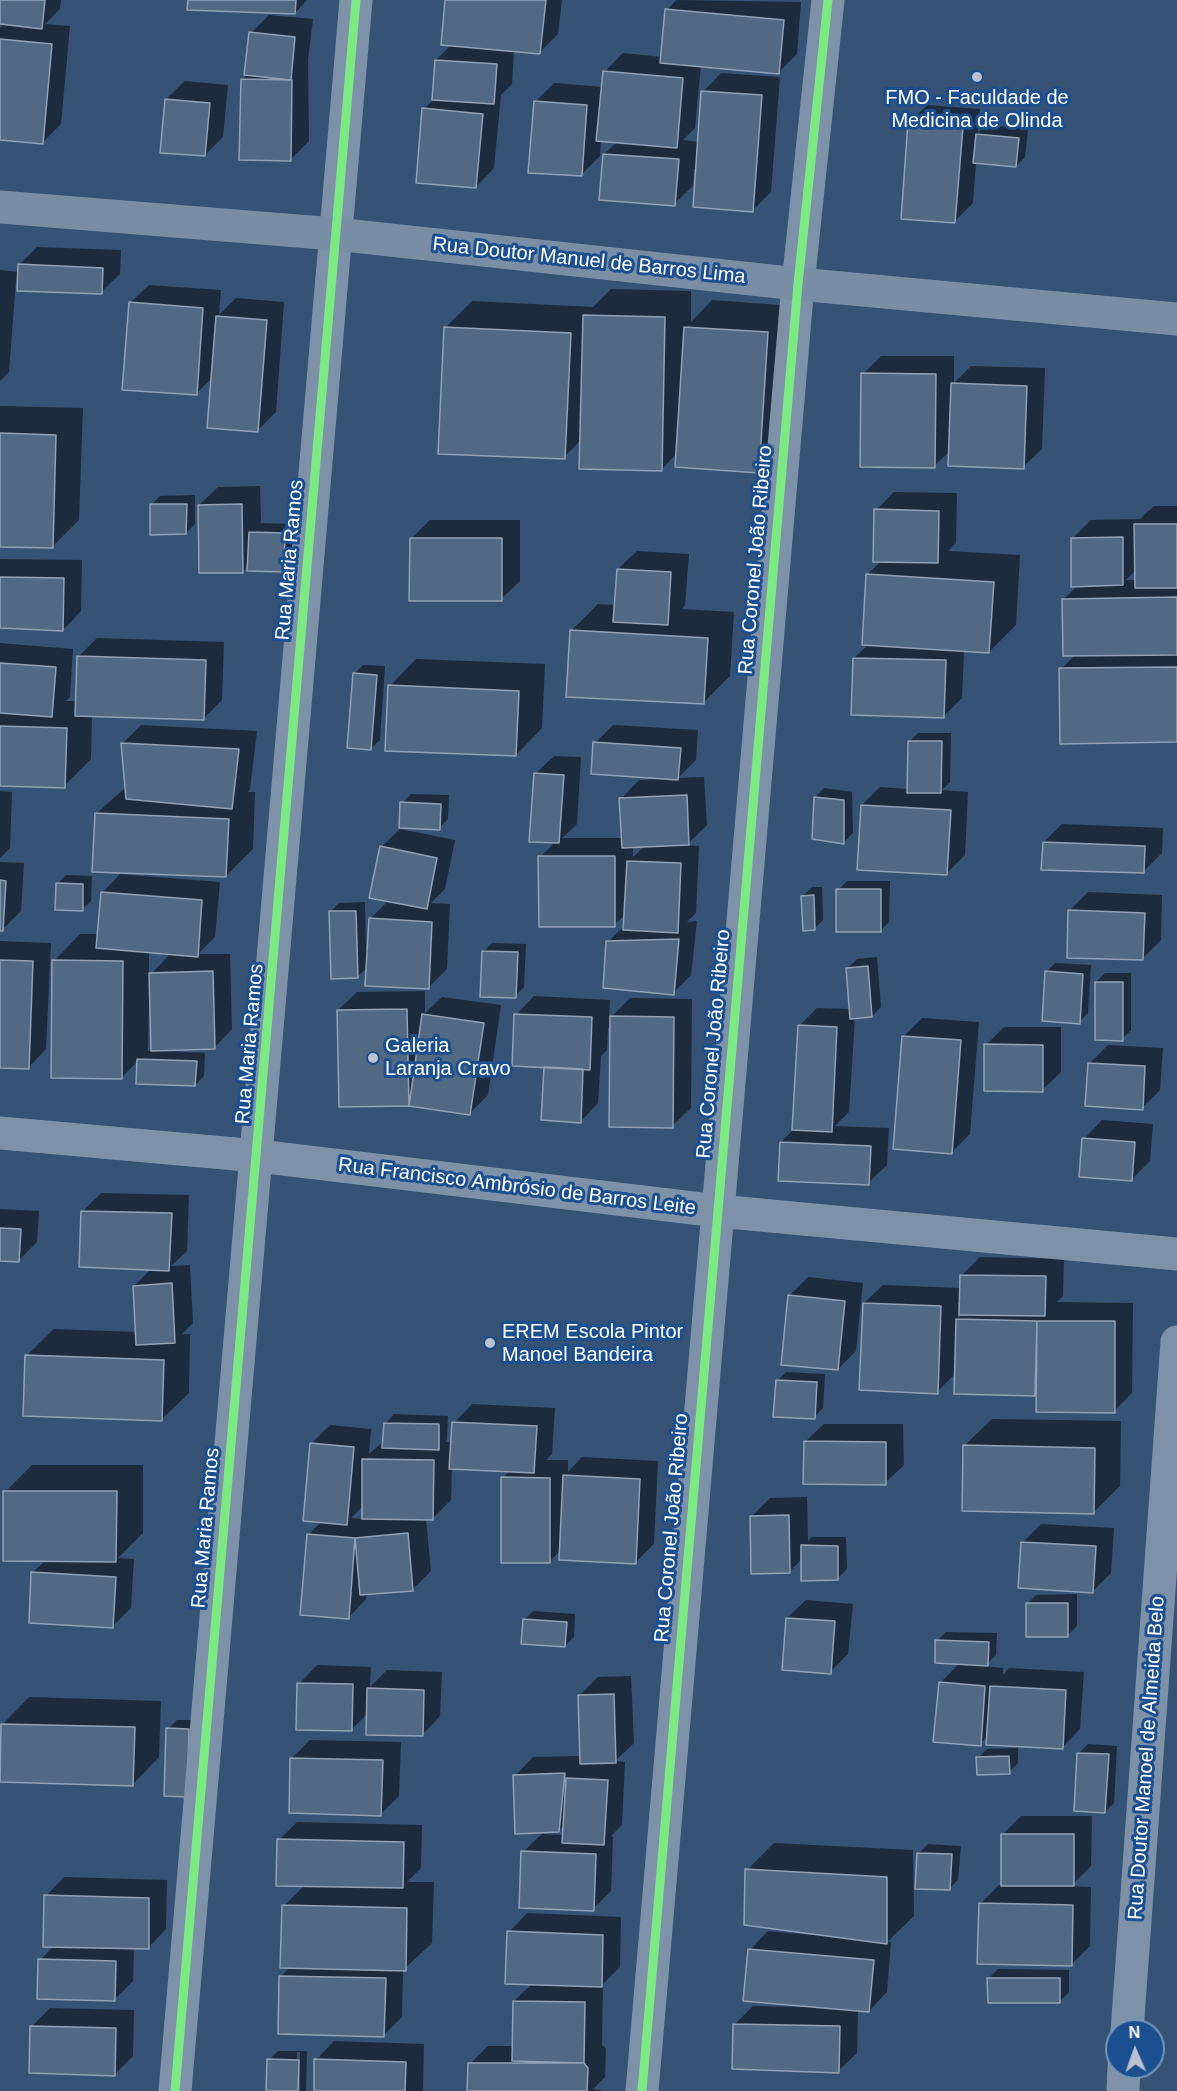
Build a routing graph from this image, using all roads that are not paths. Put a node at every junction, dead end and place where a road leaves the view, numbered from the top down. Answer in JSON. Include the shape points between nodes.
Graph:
{"nodes":[{"id":1,"x":356,"y":0,"type":"edge"},
{"id":2,"x":828,"y":0,"type":"edge"},
{"id":3,"x":0,"y":207,"type":"edge"},
{"id":4,"x":335,"y":234,"type":"junction"},
{"id":5,"x":798,"y":284,"type":"junction"},
{"id":6,"x":1177,"y":319,"type":"edge"},
{"id":7,"x":0,"y":1133,"type":"edge"},
{"id":8,"x":258,"y":1156,"type":"junction"},
{"id":9,"x":717,"y":1211,"type":"junction"},
{"id":10,"x":1177,"y":1254,"type":"edge"},
{"id":11,"x":1177,"y":1342,"type":"edge"},
{"id":12,"x":1128,"y":2019,"type":"edge"},
{"id":13,"x":175,"y":2091,"type":"edge"},
{"id":14,"x":642,"y":2091,"type":"edge"}],
"edges":[{"from":1,"to":4,"type":"street","name":"Rua Maria Ramos"},
{"from":2,"to":5,"type":"street","name":"Rua Coronel João Ribeiro"},
{"from":3,"to":4,"type":"street","name":"Rua Doutor Manuel de Barros Lima"},
{"from":4,"to":5,"type":"street","name":"Rua Doutor Manuel de Barros Lima"},
{"from":4,"to":8,"type":"street","name":"Rua Maria Ramos"},
{"from":5,"to":6,"type":"street","name":"Rua Doutor Manuel de Barros Lima"},
{"from":5,"to":9,"type":"street","name":"Rua Coronel João Ribeiro"},
{"from":7,"to":8,"type":"street","name":"Rua Francisco Ambrósio de Barros Leite"},
{"from":8,"to":9,"type":"street","name":"Rua Francisco Ambrósio de Barros Leite"},
{"from":8,"to":13,"type":"street","name":"Rua Maria Ramos"},
{"from":9,"to":10,"type":"street","name":"Rua Francisco Ambrósio de Barros Leite"},
{"from":9,"to":14,"type":"street","name":"Rua Coronel João Ribeiro"},
{"from":11,"to":12,"type":"street","name":"Rua Doutor Manoel de Almeida Belo"}]}
